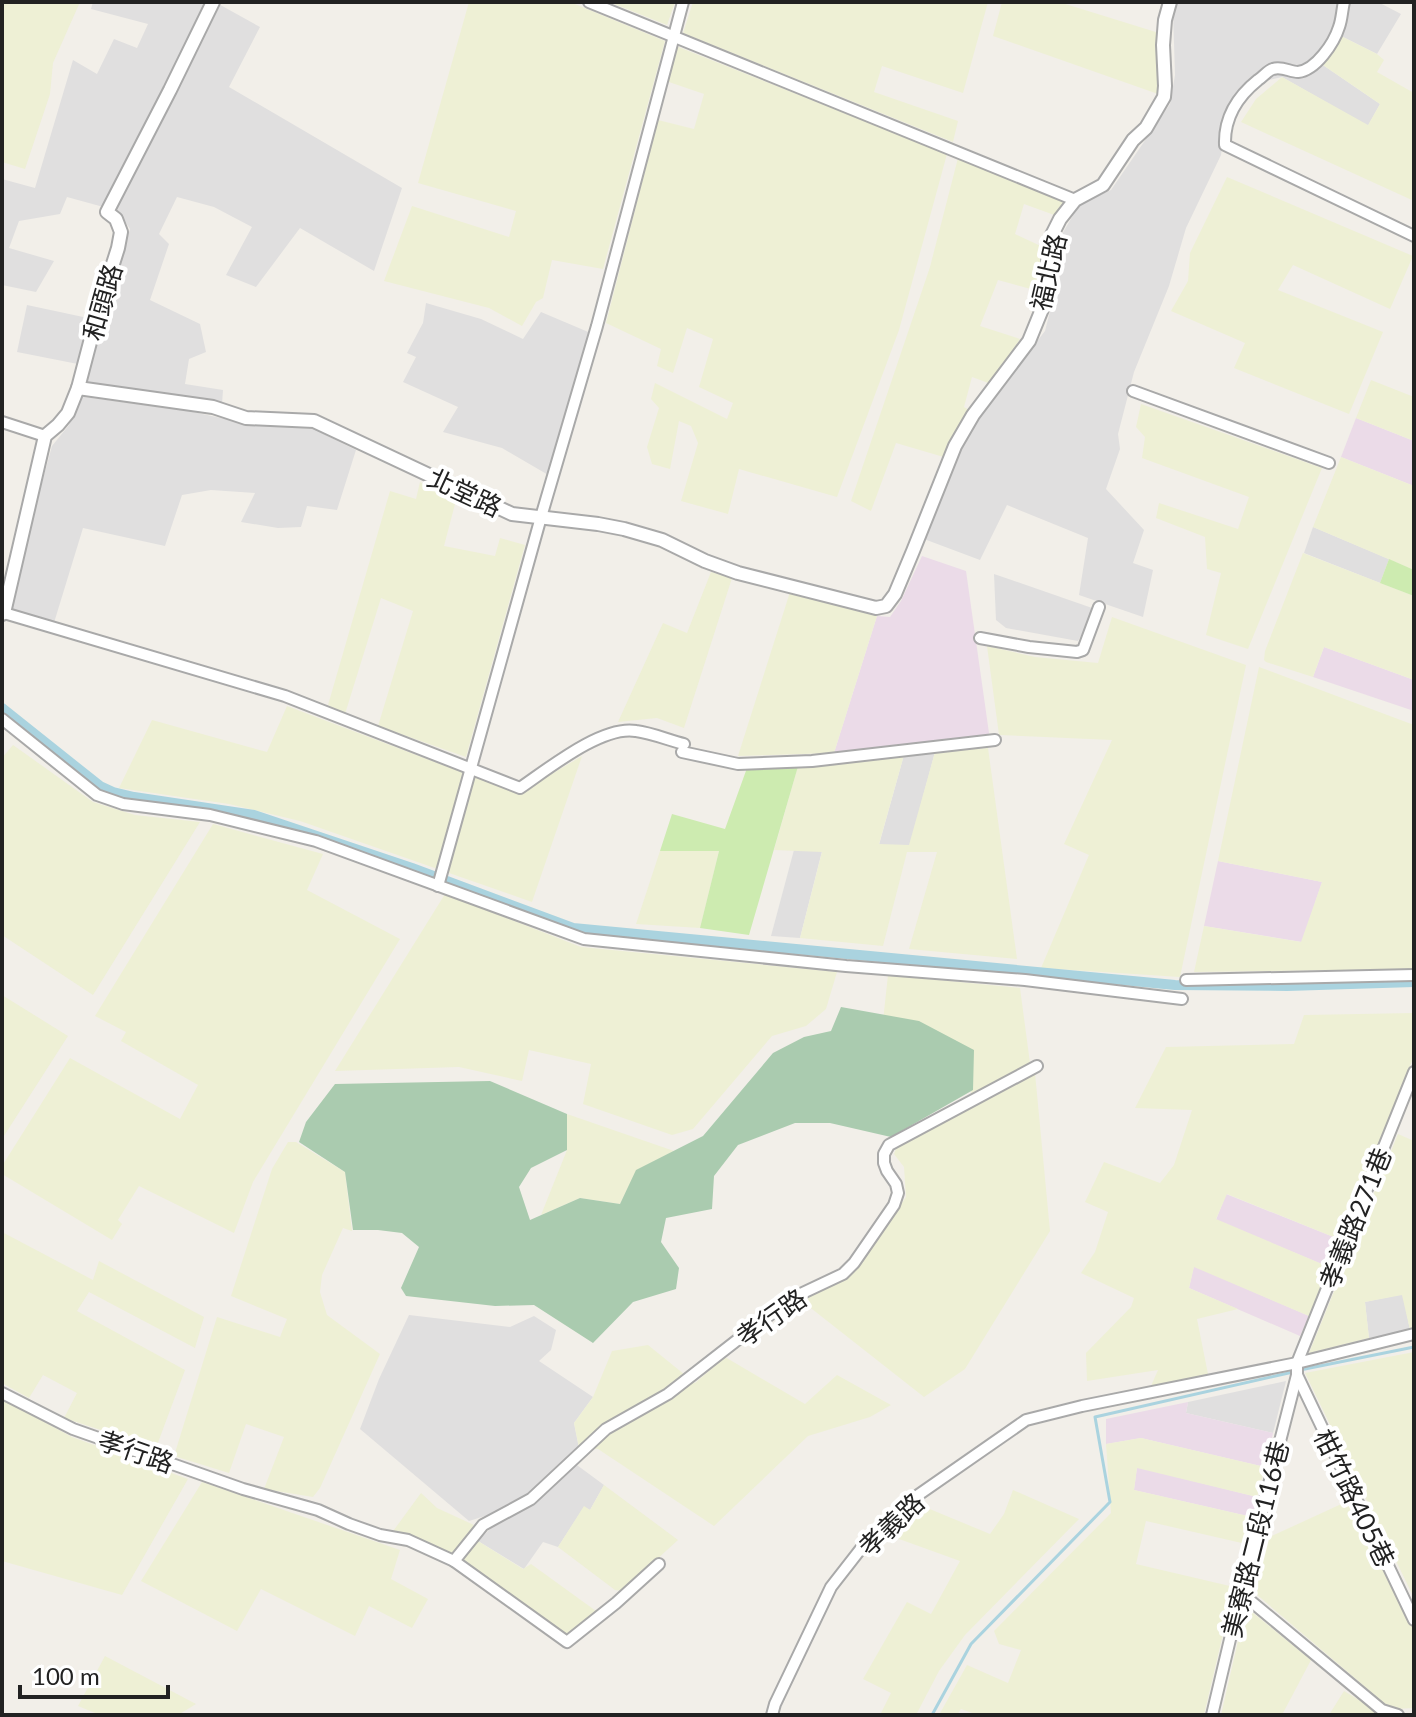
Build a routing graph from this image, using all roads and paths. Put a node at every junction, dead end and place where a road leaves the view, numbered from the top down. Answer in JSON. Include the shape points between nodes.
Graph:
{"nodes":[{"id":1,"x":213,"y":2,"type":"edge"},
{"id":2,"x":589,"y":2,"type":"edge"},
{"id":3,"x":683,"y":2,"type":"edge"},
{"id":4,"x":1170,"y":2,"type":"edge"},
{"id":5,"x":1344,"y":2,"type":"edge"},
{"id":6,"x":673,"y":38,"type":"junction"},
{"id":7,"x":1075,"y":200,"type":"junction"},
{"id":8,"x":1414,"y":236,"type":"edge"},
{"id":9,"x":78,"y":388,"type":"junction"},
{"id":10,"x":1133,"y":391,"type":"dead end"},
{"id":11,"x":2,"y":422,"type":"edge"},
{"id":12,"x":45,"y":436,"type":"junction"},
{"id":13,"x":1329,"y":463,"type":"dead end"},
{"id":14,"x":541,"y":517,"type":"junction"},
{"id":15,"x":913,"y":551,"type":"joint"},
{"id":16,"x":1099,"y":607,"type":"dead end"},
{"id":17,"x":3,"y":614,"type":"edge"},
{"id":18,"x":980,"y":638,"type":"dead end"},
{"id":19,"x":2,"y":719,"type":"edge"},
{"id":20,"x":995,"y":740,"type":"dead end"},
{"id":21,"x":471,"y":768,"type":"junction"},
{"id":22,"x":438,"y":886,"type":"junction"},
{"id":23,"x":1414,"y":975,"type":"edge"},
{"id":24,"x":1186,"y":980,"type":"dead end"},
{"id":25,"x":1182,"y":999,"type":"dead end"},
{"id":26,"x":1037,"y":1066,"type":"dead end"},
{"id":27,"x":1414,"y":1072,"type":"edge"},
{"id":28,"x":1414,"y":1334,"type":"edge"},
{"id":29,"x":1297,"y":1363,"type":"junction"},
{"id":30,"x":1297,"y":1375,"type":"junction"},
{"id":31,"x":2,"y":1393,"type":"edge"},
{"id":32,"x":454,"y":1561,"type":"junction"},
{"id":33,"x":659,"y":1564,"type":"dead end"},
{"id":34,"x":1241,"y":1593,"type":"junction"},
{"id":35,"x":1414,"y":1620,"type":"edge"},
{"id":36,"x":772,"y":1715,"type":"edge"},
{"id":37,"x":1212,"y":1715,"type":"edge"},
{"id":38,"x":1398,"y":1715,"type":"edge"}],
"edges":[{"from":1,"to":9,"type":"street","name":"和頭路","via":[[107,212],[121,232]]},
{"from":2,"to":6,"type":"street"},
{"from":3,"to":6,"type":"street"},
{"from":4,"to":7,"type":"street","name":"福北路","via":[[1163,45],[1164,97],[1103,185]]},
{"from":5,"to":8,"type":"street","via":[[1340,26],[1318,61],[1303,71],[1273,69],[1247,89],[1231,112],[1225,145]]},
{"from":6,"to":7,"type":"street"},
{"from":6,"to":14,"type":"street"},
{"from":7,"to":15,"type":"street","name":"福北路","via":[[1052,235],[1049,292],[1029,341],[955,446]]},
{"from":9,"to":12,"type":"street","name":"和頭路","via":[[68,413]]},
{"from":9,"to":14,"type":"street","name":"北堂路","via":[[213,407],[246,418],[314,421],[512,514]]},
{"from":10,"to":13,"type":"street"},
{"from":11,"to":12,"type":"street"},
{"from":12,"to":17,"type":"street","name":"和頭路"},
{"from":14,"to":15,"type":"street","name":"北堂路","via":[[624,529],[738,573],[876,608],[886,606],[895,594]]},
{"from":14,"to":21,"type":"street"},
{"from":16,"to":18,"type":"street","via":[[1083,650],[1077,652]]},
{"from":17,"to":21,"type":"street","via":[[285,696]]},
{"from":19,"to":22,"type":"street","via":[[97,795],[316,841]]},
{"from":20,"to":21,"type":"street","via":[[738,764],[633,730],[598,737],[520,788]]},
{"from":21,"to":22,"type":"street"},
{"from":22,"to":25,"type":"street","via":[[584,939]]},
{"from":23,"to":24,"type":"street"},
{"from":26,"to":32,"type":"street","name":"孝行路","via":[[889,1145],[884,1163],[896,1184],[894,1205],[843,1274],[790,1299],[668,1394],[606,1429],[531,1499],[483,1525]]},
{"from":27,"to":29,"type":"street","name":"孝義路271巷"},
{"from":28,"to":29,"type":"street","name":"孝義路"},
{"from":29,"to":30,"type":"street","name":"美寮路二段116巷"},
{"from":29,"to":36,"type":"street","name":"孝義路","via":[[1026,1420],[911,1500],[870,1537],[831,1587]]},
{"from":30,"to":34,"type":"street","name":"美寮路二段116巷"},
{"from":30,"to":35,"type":"street","name":"柑竹路405巷"},
{"from":31,"to":32,"type":"street","name":"孝行路","via":[[73,1429],[380,1535],[408,1540]]},
{"from":32,"to":33,"type":"street","name":"孝行路","via":[[567,1642]]},
{"from":34,"to":37,"type":"street","name":"美寮路二段116巷"},
{"from":34,"to":38,"type":"street","via":[[1382,1710]]}]}
